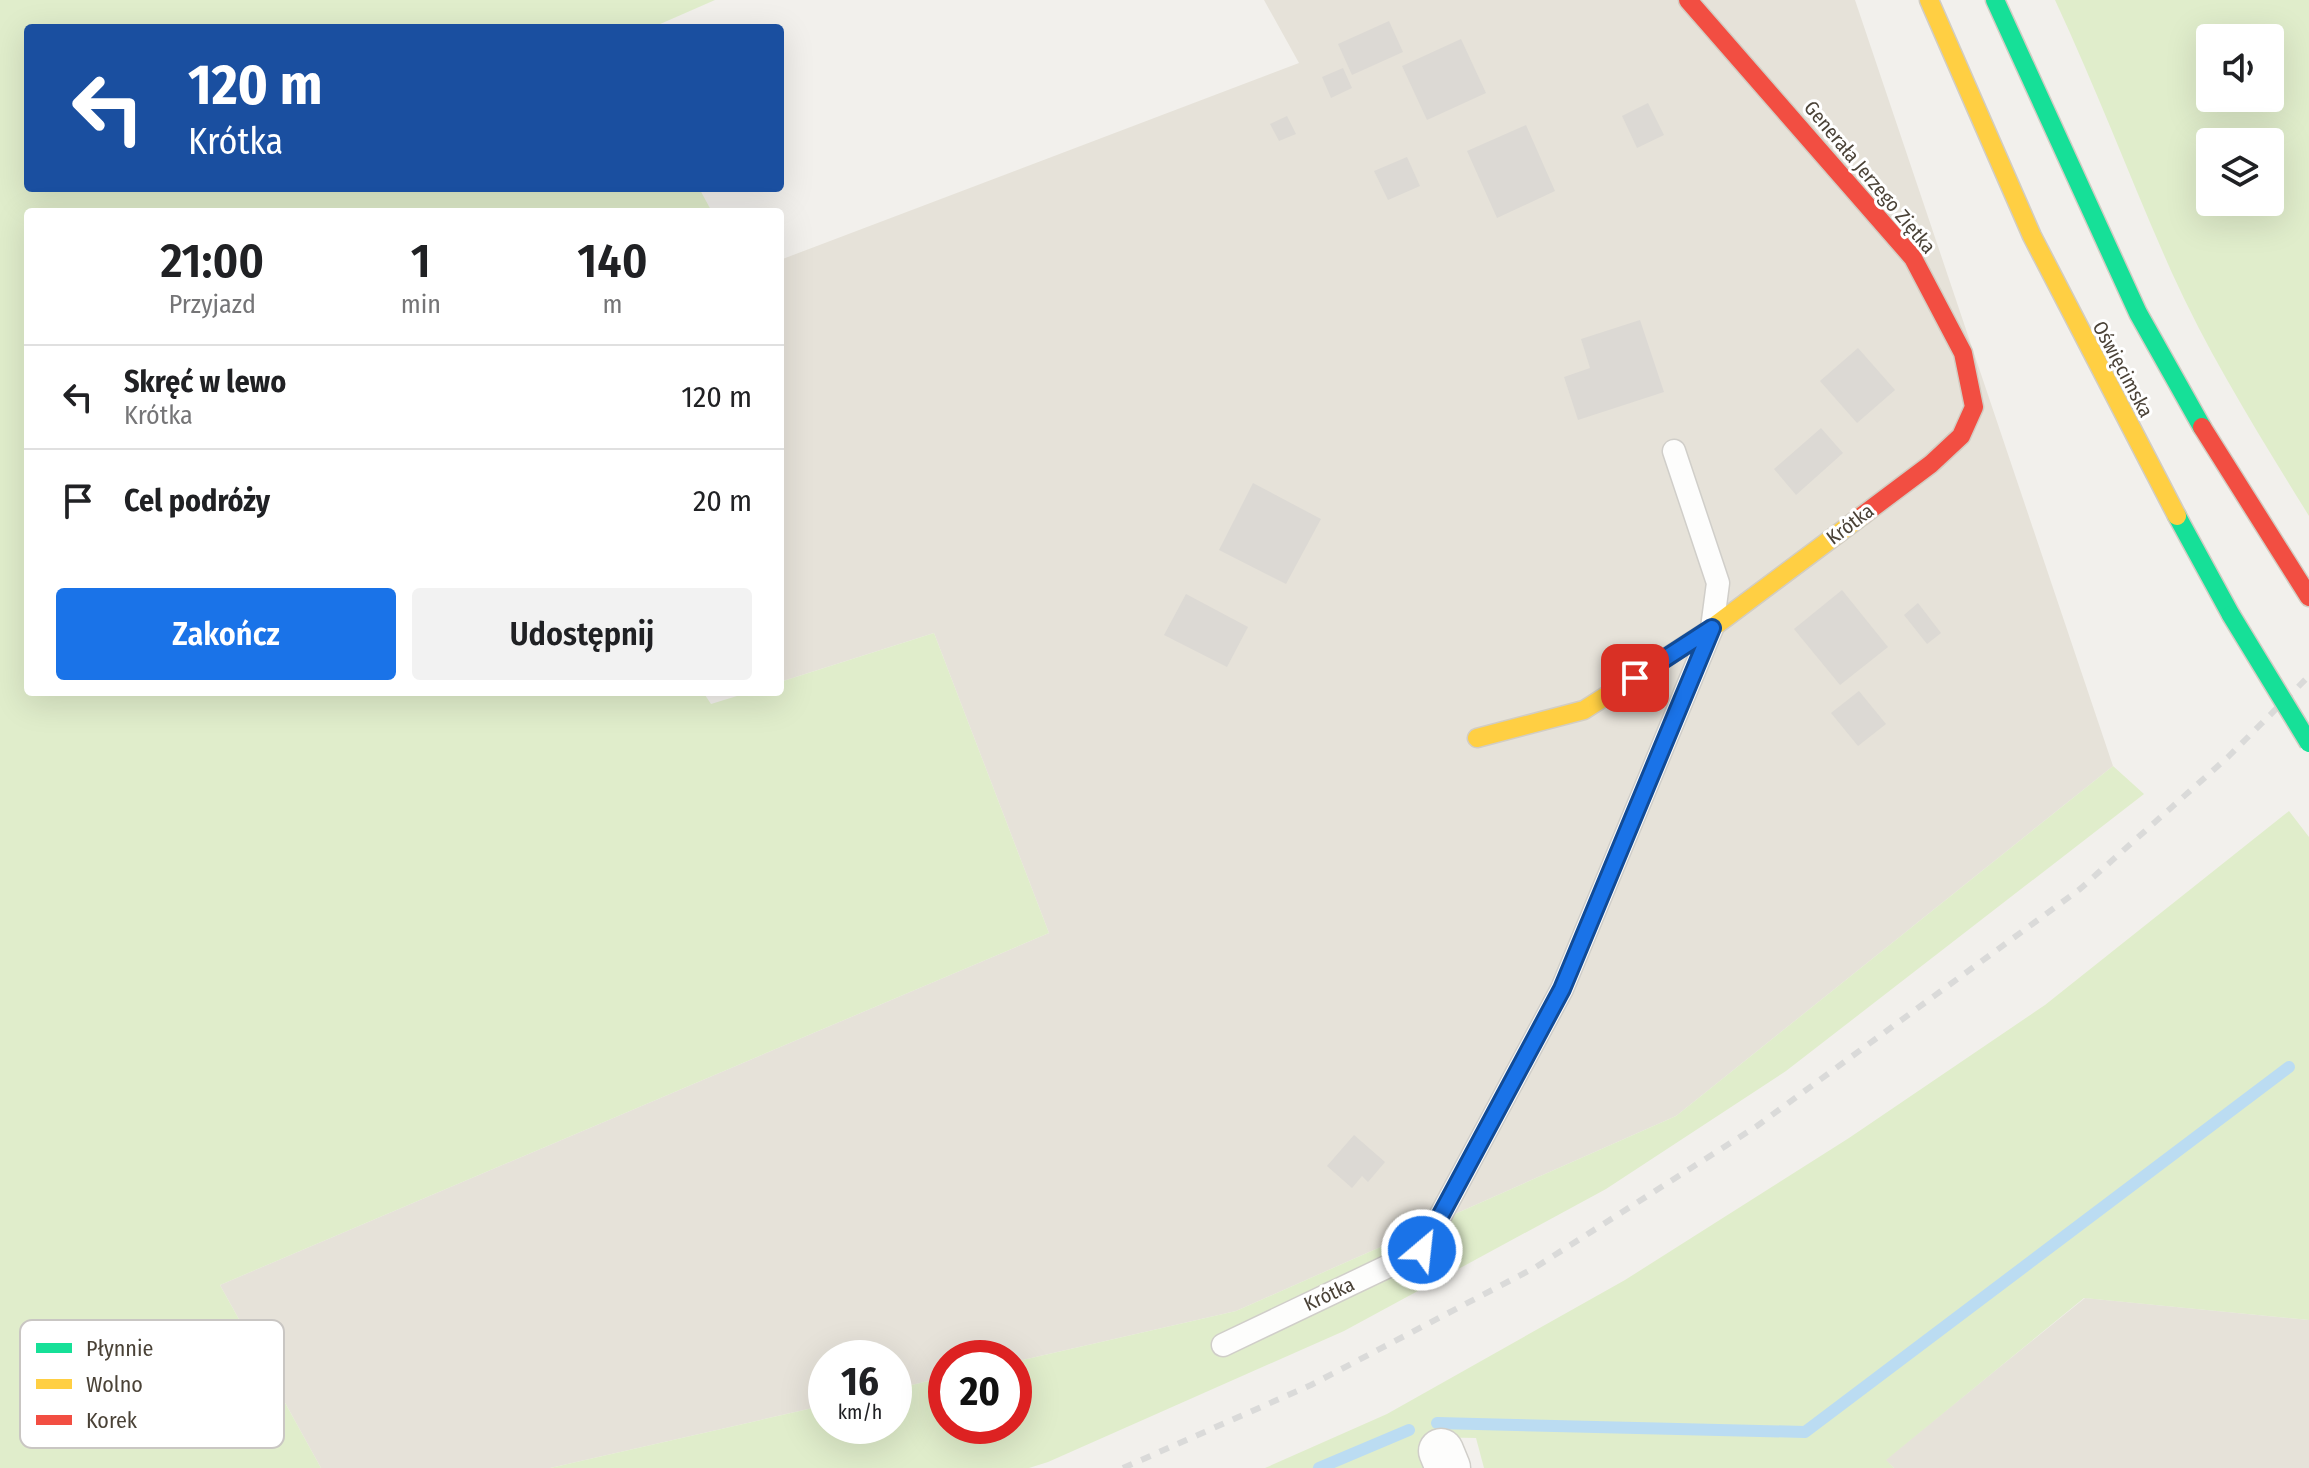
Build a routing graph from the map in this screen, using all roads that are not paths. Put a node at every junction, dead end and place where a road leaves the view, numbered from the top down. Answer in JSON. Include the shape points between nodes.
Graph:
{"nodes":[{"id":1,"x":1688,"y":0,"type":"edge"},
{"id":2,"x":1929,"y":0,"type":"edge"},
{"id":3,"x":1995,"y":0,"type":"edge"},
{"id":4,"x":1974,"y":407,"type":"joint"},
{"id":5,"x":1674,"y":451,"type":"dead end"},
{"id":6,"x":2309,"y":597,"type":"edge"},
{"id":7,"x":1712,"y":628,"type":"junction"},
{"id":8,"x":1477,"y":738,"type":"dead end"},
{"id":9,"x":2309,"y":743,"type":"edge"},
{"id":10,"x":1223,"y":1345,"type":"dead end"}],
"edges":[{"from":1,"to":4,"type":"main road","name":"Generała Jerzego Ziętka","via":[[1913,258],[1963,353]]},
{"from":2,"to":9,"type":"main road","name":"Oświęcimska","bridge":true,"via":[[2019,213],[2081,339],[2231,615]]},
{"from":3,"to":6,"type":"main road","name":"Oświęcimska","via":[[2138,313],[2206,435]]},
{"from":4,"to":7,"type":"main road","name":"Krótka","via":[[1961,436],[1931,464]]},
{"from":5,"to":7,"type":"lane","name":"Krótka","via":[[1718,583]]},
{"from":7,"to":8,"type":"main road","name":"Krótka","via":[[1584,710]]},
{"from":7,"to":10,"type":"lane","name":"Krótka","via":[[1562,989],[1422,1250]]}]}
